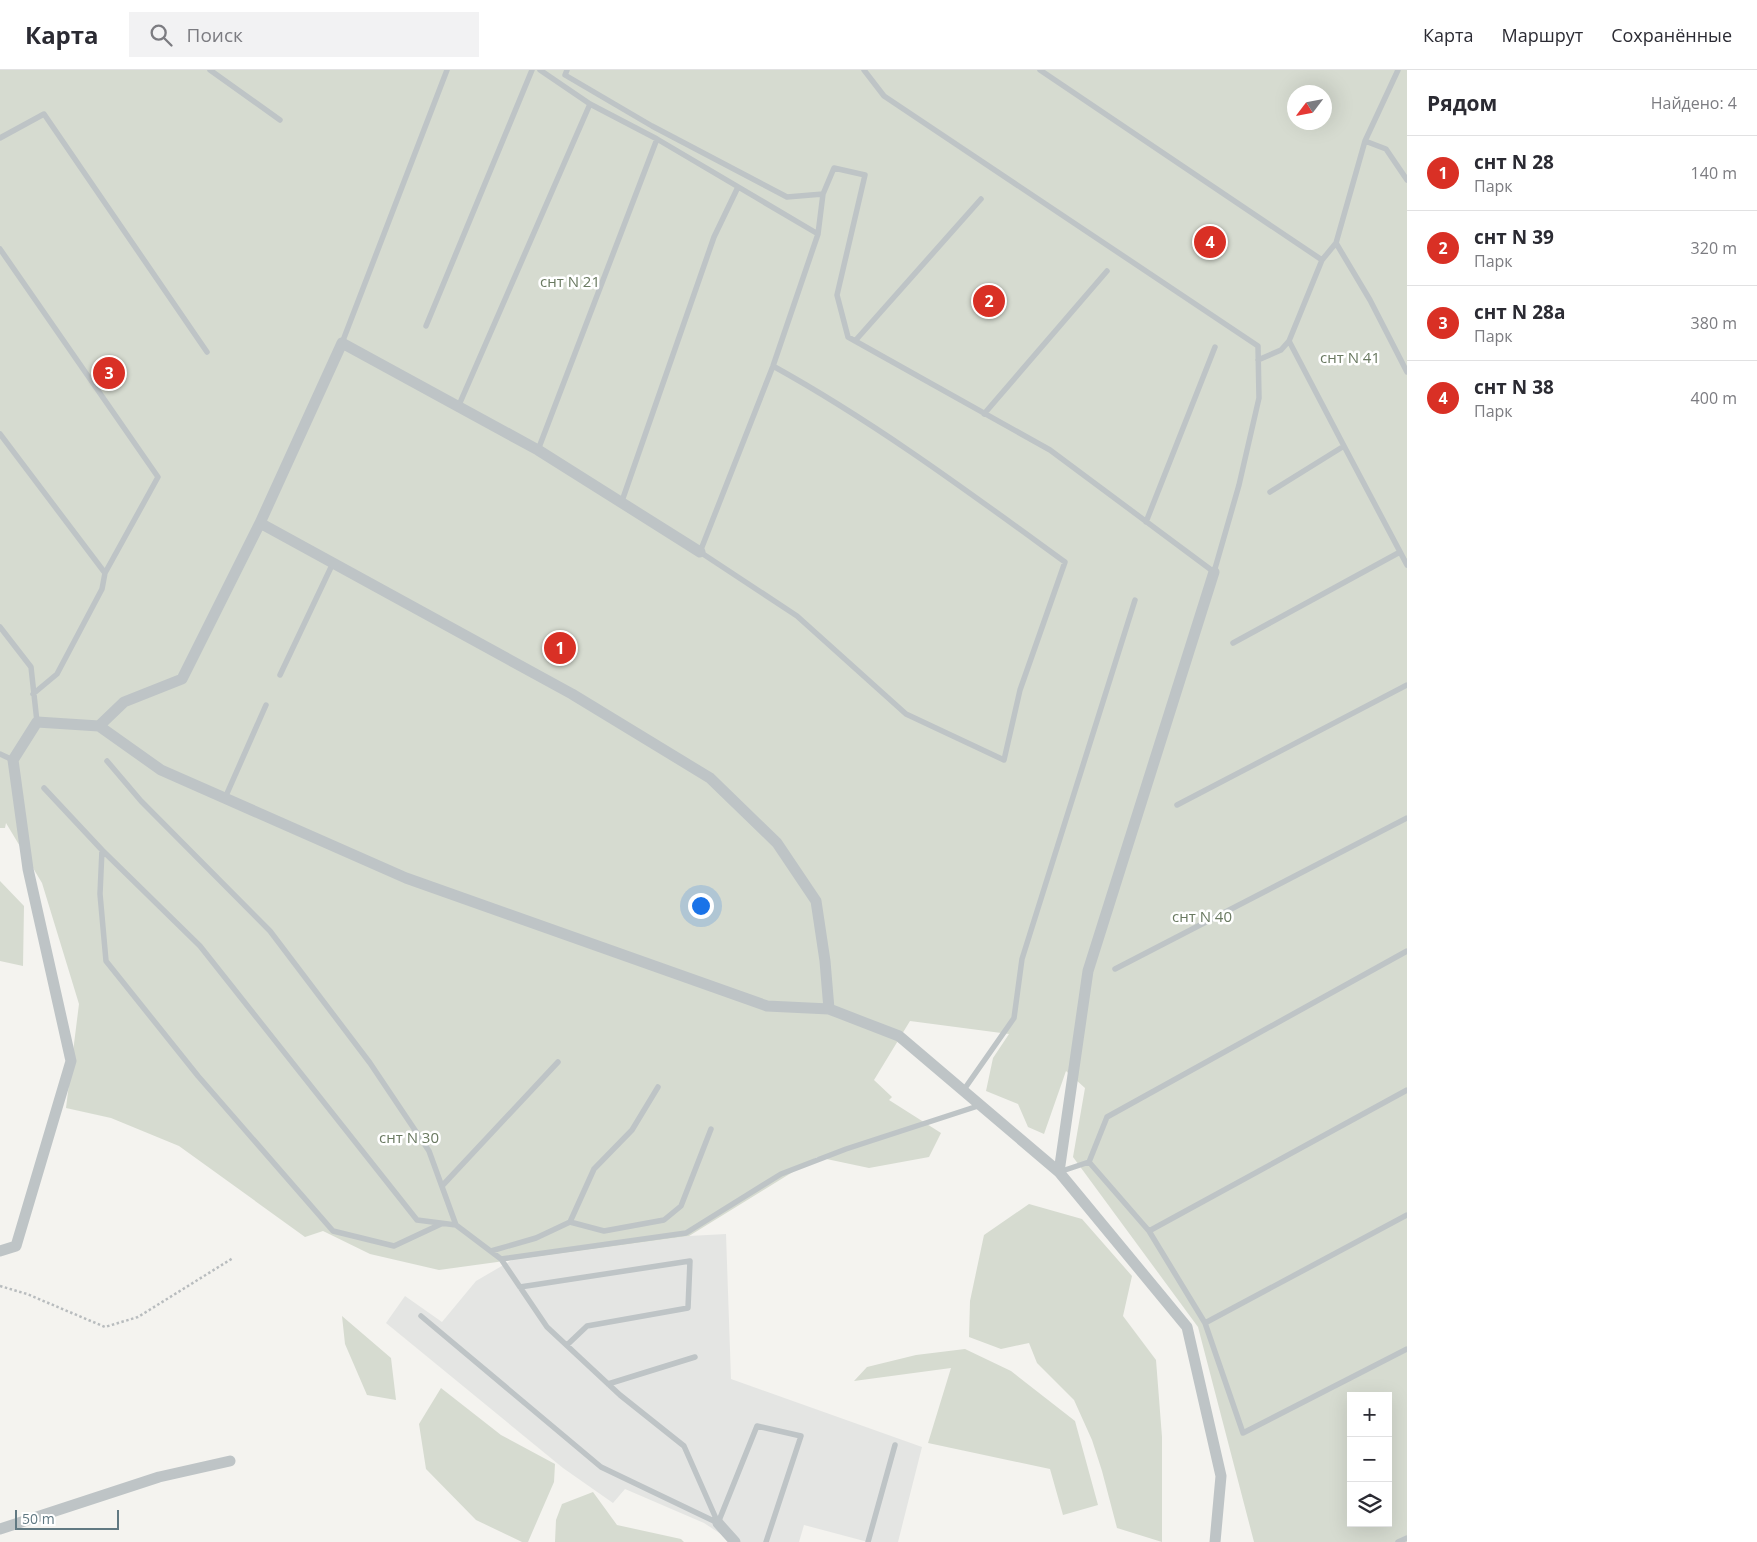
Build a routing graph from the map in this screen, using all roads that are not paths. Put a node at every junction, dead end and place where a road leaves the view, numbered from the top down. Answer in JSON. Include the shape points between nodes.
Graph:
{"nodes":[{"id":1,"x":210,"y":70,"type":"edge"},
{"id":2,"x":447,"y":70,"type":"edge"},
{"id":3,"x":532,"y":70,"type":"edge"},
{"id":4,"x":540,"y":70,"type":"edge"},
{"id":5,"x":567,"y":70,"type":"edge"},
{"id":6,"x":864,"y":70,"type":"edge"},
{"id":7,"x":1040,"y":70,"type":"edge"},
{"id":8,"x":1398,"y":70,"type":"edge"},
{"id":9,"x":590,"y":104,"type":"junction"},
{"id":10,"x":280,"y":120,"type":"dead end"},
{"id":11,"x":0,"y":138,"type":"edge"},
{"id":12,"x":657,"y":140,"type":"junction"},
{"id":13,"x":1365,"y":141,"type":"junction"},
{"id":14,"x":1407,"y":180,"type":"edge"},
{"id":15,"x":738,"y":187,"type":"junction"},
{"id":16,"x":822,"y":194,"type":"junction"},
{"id":17,"x":981,"y":199,"type":"dead end"},
{"id":18,"x":818,"y":234,"type":"junction"},
{"id":19,"x":1336,"y":243,"type":"junction"},
{"id":20,"x":0,"y":248,"type":"edge"},
{"id":21,"x":1322,"y":260,"type":"junction"},
{"id":22,"x":1107,"y":271,"type":"dead end"},
{"id":23,"x":426,"y":326,"type":"dead end"},
{"id":24,"x":855,"y":341,"type":"junction"},
{"id":25,"x":1289,"y":341,"type":"junction"},
{"id":26,"x":342,"y":343,"type":"junction"},
{"id":27,"x":1215,"y":347,"type":"dead end"},
{"id":28,"x":207,"y":352,"type":"dead end"},
{"id":29,"x":1258,"y":360,"type":"junction"},
{"id":30,"x":773,"y":366,"type":"junction"},
{"id":31,"x":1407,"y":372,"type":"edge"},
{"id":32,"x":459,"y":405,"type":"junction"},
{"id":33,"x":984,"y":414,"type":"junction"},
{"id":34,"x":0,"y":434,"type":"edge"},
{"id":35,"x":1344,"y":446,"type":"junction"},
{"id":36,"x":538,"y":450,"type":"junction"},
{"id":37,"x":1270,"y":492,"type":"dead end"},
{"id":38,"x":622,"y":501,"type":"junction"},
{"id":39,"x":1146,"y":522,"type":"junction"},
{"id":40,"x":260,"y":523,"type":"junction"},
{"id":41,"x":700,"y":552,"type":"junction"},
{"id":42,"x":1400,"y":552,"type":"junction"},
{"id":43,"x":333,"y":563,"type":"junction"},
{"id":44,"x":1407,"y":565,"type":"edge"},
{"id":45,"x":1214,"y":572,"type":"junction"},
{"id":46,"x":105,"y":573,"type":"junction"},
{"id":47,"x":1135,"y":600,"type":"dead end"},
{"id":48,"x":0,"y":627,"type":"edge"},
{"id":49,"x":1233,"y":643,"type":"dead end"},
{"id":50,"x":280,"y":674,"type":"dead end"},
{"id":51,"x":1407,"y":685,"type":"edge"},
{"id":52,"x":34,"y":694,"type":"junction"},
{"id":53,"x":266,"y":705,"type":"dead end"},
{"id":54,"x":37,"y":722,"type":"junction"},
{"id":55,"x":99,"y":726,"type":"junction"},
{"id":56,"x":0,"y":754,"type":"edge"},
{"id":57,"x":14,"y":760,"type":"junction"},
{"id":58,"x":108,"y":761,"type":"dead end"},
{"id":59,"x":44,"y":788,"type":"dead end"},
{"id":60,"x":225,"y":798,"type":"junction"},
{"id":61,"x":1177,"y":805,"type":"dead end"},
{"id":62,"x":1407,"y":818,"type":"edge"},
{"id":63,"x":102,"y":850,"type":"junction"},
{"id":64,"x":1407,"y":951,"type":"edge"},
{"id":65,"x":1115,"y":969,"type":"dead end"},
{"id":66,"x":829,"y":1008,"type":"junction"},
{"id":67,"x":558,"y":1062,"type":"dead end"},
{"id":68,"x":658,"y":1087,"type":"dead end"},
{"id":69,"x":1407,"y":1090,"type":"edge"},
{"id":70,"x":963,"y":1091,"type":"junction"},
{"id":71,"x":980,"y":1106,"type":"junction"},
{"id":72,"x":711,"y":1129,"type":"dead end"},
{"id":73,"x":1089,"y":1162,"type":"junction"},
{"id":74,"x":1059,"y":1172,"type":"junction"},
{"id":75,"x":442,"y":1186,"type":"junction"},
{"id":76,"x":1407,"y":1215,"type":"edge"},
{"id":77,"x":570,"y":1222,"type":"junction"},
{"id":78,"x":443,"y":1223,"type":"junction"},
{"id":79,"x":456,"y":1224,"type":"junction"},
{"id":80,"x":1149,"y":1231,"type":"junction"},
{"id":81,"x":0,"y":1251,"type":"edge"},
{"id":82,"x":491,"y":1251,"type":"junction"},
{"id":83,"x":501,"y":1259,"type":"junction"},
{"id":84,"x":520,"y":1287,"type":"junction"},
{"id":85,"x":421,"y":1316,"type":"dead end"},
{"id":86,"x":1205,"y":1323,"type":"junction"},
{"id":87,"x":567,"y":1345,"type":"junction"},
{"id":88,"x":1407,"y":1349,"type":"edge"},
{"id":89,"x":695,"y":1357,"type":"dead end"},
{"id":90,"x":608,"y":1384,"type":"junction"},
{"id":91,"x":896,"y":1444,"type":"dead end"},
{"id":92,"x":230,"y":1461,"type":"dead end"},
{"id":93,"x":718,"y":1523,"type":"junction"},
{"id":94,"x":0,"y":1529,"type":"edge"},
{"id":95,"x":1407,"y":1538,"type":"edge"},
{"id":96,"x":735,"y":1542,"type":"edge"},
{"id":97,"x":766,"y":1542,"type":"edge"},
{"id":98,"x":868,"y":1542,"type":"edge"},
{"id":99,"x":1215,"y":1542,"type":"edge"},
{"id":100,"x":1398,"y":1542,"type":"edge"}],
"edges":[{"from":1,"to":10,"type":"lane"},
{"from":2,"to":26,"type":"lane"},
{"from":3,"to":23,"type":"lane"},
{"from":4,"to":9,"type":"lane"},
{"from":5,"to":16,"type":"lane","via":[[565,75],[652,126],[787,197]]},
{"from":6,"to":29,"type":"lane","via":[[884,96],[1258,346]]},
{"from":7,"to":21,"type":"lane"},
{"from":8,"to":13,"type":"lane"},
{"from":9,"to":12,"type":"lane"},
{"from":9,"to":32,"type":"lane"},
{"from":11,"to":28,"type":"lane","via":[[44,114]]},
{"from":12,"to":15,"type":"lane"},
{"from":12,"to":36,"type":"lane"},
{"from":13,"to":14,"type":"lane","via":[[1386,149]]},
{"from":13,"to":19,"type":"lane"},
{"from":15,"to":18,"type":"lane"},
{"from":15,"to":38,"type":"lane","via":[[714,237]]},
{"from":16,"to":18,"type":"lane"},
{"from":16,"to":24,"type":"lane","via":[[834,168],[865,174],[837,295],[848,338]]},
{"from":17,"to":24,"type":"lane"},
{"from":18,"to":30,"type":"lane"},
{"from":19,"to":21,"type":"lane"},
{"from":19,"to":31,"type":"lane"},
{"from":20,"to":46,"type":"lane","via":[[158,477]]},
{"from":21,"to":25,"type":"lane"},
{"from":22,"to":33,"type":"lane"},
{"from":24,"to":33,"type":"lane"},
{"from":25,"to":29,"type":"lane","via":[[1281,350]]},
{"from":25,"to":35,"type":"lane"},
{"from":26,"to":32,"type":"street"},
{"from":26,"to":40,"type":"street"},
{"from":27,"to":39,"type":"lane"},
{"from":29,"to":45,"type":"lane","via":[[1259,398],[1240,485]]},
{"from":30,"to":41,"type":"lane"},
{"from":30,"to":41,"type":"lane","via":[[829,397],[942,472],[1065,562],[1020,690],[1004,760],[906,714],[797,616]]},
{"from":32,"to":36,"type":"street"},
{"from":33,"to":39,"type":"lane","via":[[1050,450]]},
{"from":34,"to":46,"type":"lane"},
{"from":35,"to":37,"type":"lane"},
{"from":35,"to":42,"type":"lane"},
{"from":36,"to":38,"type":"street"},
{"from":38,"to":41,"type":"street"},
{"from":39,"to":45,"type":"lane"},
{"from":40,"to":43,"type":"street"},
{"from":40,"to":55,"type":"street","via":[[182,679],[124,702]]},
{"from":42,"to":44,"type":"lane"},
{"from":42,"to":49,"type":"lane"},
{"from":43,"to":50,"type":"lane"},
{"from":43,"to":66,"type":"street","via":[[572,694],[710,778],[777,843],[816,901],[826,961]]},
{"from":45,"to":74,"type":"street","via":[[1088,971]]},
{"from":46,"to":52,"type":"lane","via":[[102,589],[57,674]]},
{"from":47,"to":70,"type":"lane","via":[[1022,959],[1014,1018]]},
{"from":48,"to":52,"type":"lane","via":[[30,667]]},
{"from":51,"to":61,"type":"lane"},
{"from":52,"to":54,"type":"lane"},
{"from":53,"to":60,"type":"lane"},
{"from":54,"to":55,"type":"street"},
{"from":54,"to":57,"type":"street"},
{"from":55,"to":60,"type":"street","via":[[161,770]]},
{"from":56,"to":57,"type":"lane"},
{"from":57,"to":81,"type":"street","via":[[28,868],[71,1061],[16,1246]]},
{"from":58,"to":75,"type":"lane","via":[[141,801],[270,931],[370,1063],[429,1151]]},
{"from":59,"to":63,"type":"lane"},
{"from":60,"to":66,"type":"street","via":[[406,878],[767,1006]]},
{"from":62,"to":65,"type":"lane"},
{"from":63,"to":78,"type":"lane","via":[[200,946],[417,1220]]},
{"from":63,"to":78,"type":"lane","via":[[100,894],[106,961],[198,1076],[334,1232],[394,1246]]},
{"from":64,"to":73,"type":"lane","via":[[1107,1117]]},
{"from":66,"to":70,"type":"street","via":[[899,1036]]},
{"from":67,"to":75,"type":"lane"},
{"from":68,"to":77,"type":"lane","via":[[632,1130],[594,1170]]},
{"from":69,"to":80,"type":"lane"},
{"from":70,"to":71,"type":"street"},
{"from":71,"to":74,"type":"street"},
{"from":71,"to":83,"type":"lane","via":[[846,1149],[781,1174],[686,1233]]},
{"from":72,"to":77,"type":"lane","via":[[681,1206],[664,1220],[604,1231]]},
{"from":73,"to":74,"type":"lane"},
{"from":73,"to":80,"type":"lane"},
{"from":74,"to":99,"type":"street","via":[[1187,1326],[1221,1476]]},
{"from":75,"to":79,"type":"lane"},
{"from":76,"to":86,"type":"lane"},
{"from":77,"to":82,"type":"lane","via":[[536,1238]]},
{"from":78,"to":79,"type":"lane"},
{"from":79,"to":82,"type":"lane"},
{"from":80,"to":86,"type":"lane"},
{"from":82,"to":83,"type":"lane"},
{"from":83,"to":84,"type":"lane"},
{"from":84,"to":87,"type":"lane","via":[[546,1327]]},
{"from":84,"to":87,"type":"lane","via":[[690,1261],[688,1308],[588,1326]]},
{"from":85,"to":93,"type":"lane","via":[[601,1467]]},
{"from":86,"to":88,"type":"lane","via":[[1243,1433]]},
{"from":87,"to":90,"type":"lane"},
{"from":89,"to":90,"type":"lane"},
{"from":90,"to":93,"type":"lane","via":[[684,1446]]},
{"from":91,"to":98,"type":"lane"},
{"from":92,"to":94,"type":"street","via":[[159,1477]]},
{"from":93,"to":96,"type":"street"},
{"from":93,"to":97,"type":"lane","via":[[757,1426],[801,1436]]},
{"from":95,"to":100,"type":"lane"}]}
